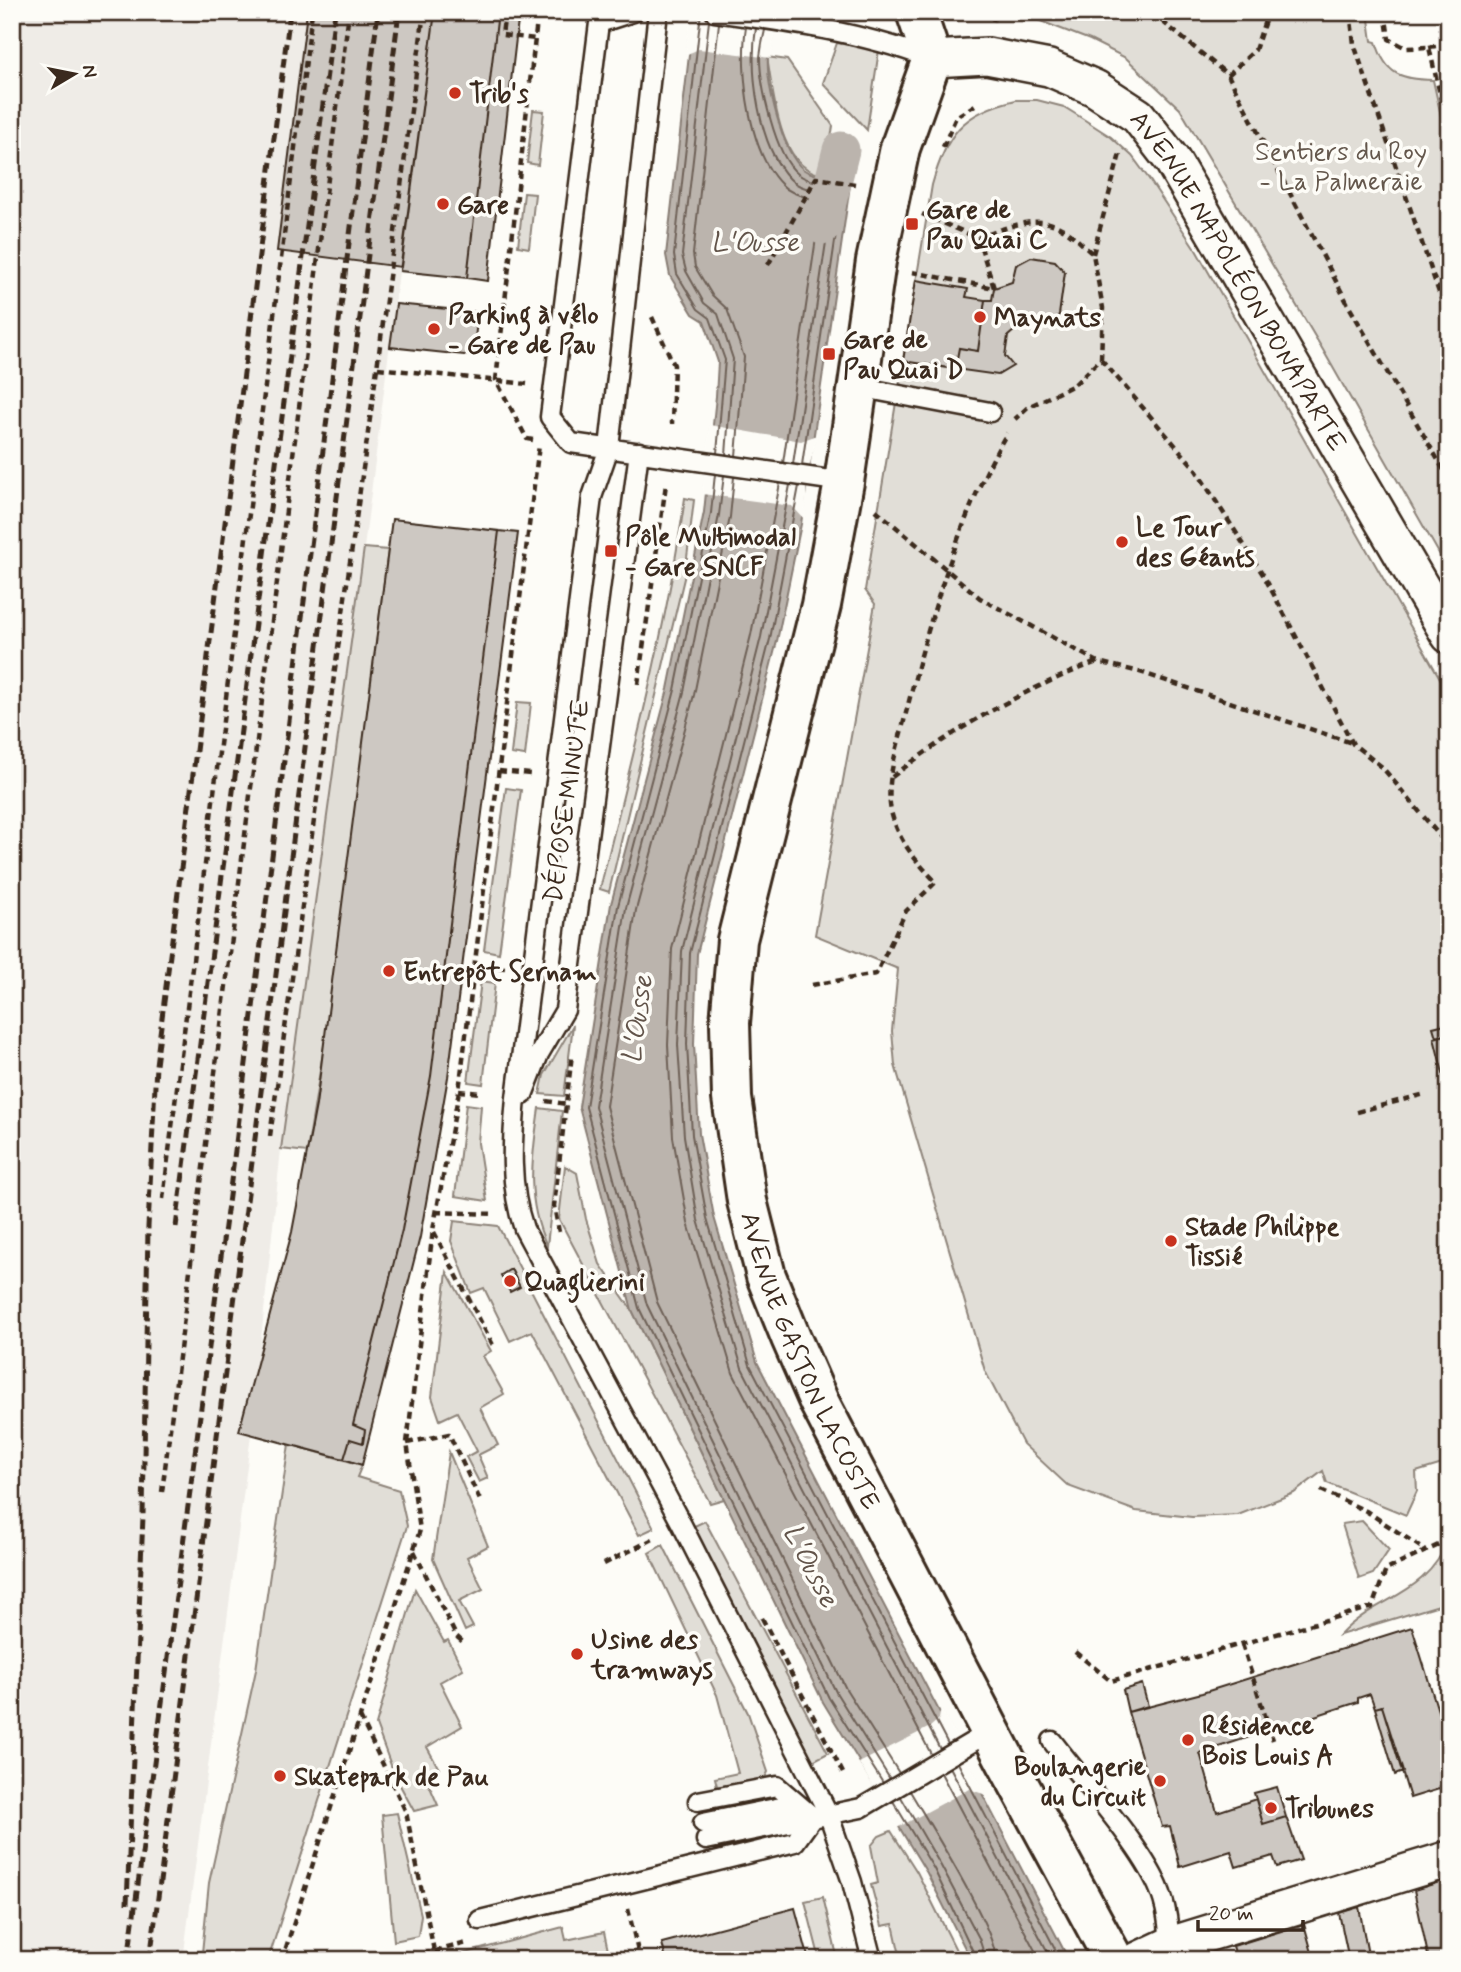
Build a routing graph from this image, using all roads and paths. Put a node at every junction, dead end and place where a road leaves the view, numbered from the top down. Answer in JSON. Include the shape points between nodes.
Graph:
{"nodes":[{"id":1,"x":312,"y":12,"type":"edge"},
{"id":2,"x":349,"y":12,"type":"edge"},
{"id":3,"x":424,"y":12,"type":"edge"},
{"id":4,"x":505,"y":12,"type":"edge"},
{"id":5,"x":538,"y":12,"type":"edge"},
{"id":6,"x":634,"y":12,"type":"edge"},
{"id":7,"x":658,"y":12,"type":"edge"},
{"id":8,"x":715,"y":12,"type":"edge"},
{"id":9,"x":916,"y":12,"type":"edge"},
{"id":10,"x":995,"y":12,"type":"edge"},
{"id":11,"x":1140,"y":12,"type":"edge"},
{"id":12,"x":1162,"y":12,"type":"edge"},
{"id":13,"x":1268,"y":12,"type":"edge"},
{"id":14,"x":1350,"y":12,"type":"edge"},
{"id":15,"x":1385,"y":12,"type":"edge"},
{"id":16,"x":993,"y":21,"type":"dead end"},
{"id":17,"x":1163,"y":22,"type":"junction"},
{"id":18,"x":535,"y":39,"type":"junction"},
{"id":19,"x":1449,"y":44,"type":"edge"},
{"id":20,"x":1429,"y":47,"type":"junction"},
{"id":21,"x":932,"y":59,"type":"junction"},
{"id":22,"x":1228,"y":75,"type":"junction"},
{"id":23,"x":978,"y":103,"type":"dead end"},
{"id":24,"x":1138,"y":116,"type":"junction"},
{"id":25,"x":1449,"y":133,"type":"edge"},
{"id":26,"x":939,"y":157,"type":"dead end"},
{"id":27,"x":860,"y":184,"type":"dead end"},
{"id":28,"x":917,"y":212,"type":"dead end"},
{"id":29,"x":978,"y":238,"type":"junction"},
{"id":30,"x":1093,"y":254,"type":"junction"},
{"id":31,"x":768,"y":265,"type":"dead end"},
{"id":32,"x":911,"y":272,"type":"dead end"},
{"id":33,"x":1449,"y":322,"type":"edge"},
{"id":34,"x":1101,"y":359,"type":"junction"},
{"id":35,"x":377,"y":368,"type":"junction"},
{"id":36,"x":496,"y":380,"type":"junction"},
{"id":37,"x":533,"y":385,"type":"dead end"},
{"id":38,"x":858,"y":387,"type":"junction"},
{"id":39,"x":990,"y":412,"type":"dead end"},
{"id":40,"x":539,"y":441,"type":"dead end"},
{"id":41,"x":609,"y":448,"type":"junction"},
{"id":42,"x":639,"y":452,"type":"junction"},
{"id":43,"x":826,"y":479,"type":"junction"},
{"id":44,"x":1449,"y":479,"type":"edge"},
{"id":45,"x":947,"y":573,"type":"junction"},
{"id":46,"x":1449,"y":635,"type":"edge"},
{"id":47,"x":1098,"y":662,"type":"junction"},
{"id":48,"x":1353,"y":744,"type":"junction"},
{"id":49,"x":499,"y":771,"type":"junction"},
{"id":50,"x":532,"y":774,"type":"dead end"},
{"id":51,"x":890,"y":778,"type":"junction"},
{"id":52,"x":1449,"y":847,"type":"edge"},
{"id":53,"x":474,"y":965,"type":"junction"},
{"id":54,"x":507,"y":968,"type":"dead end"},
{"id":55,"x":812,"y":985,"type":"dead end"},
{"id":56,"x":459,"y":1091,"type":"junction"},
{"id":57,"x":481,"y":1093,"type":"dead end"},
{"id":58,"x":1425,"y":1094,"type":"dead end"},
{"id":59,"x":541,"y":1101,"type":"dead end"},
{"id":60,"x":566,"y":1104,"type":"dead end"},
{"id":61,"x":1357,"y":1112,"type":"dead end"},
{"id":62,"x":270,"y":1136,"type":"dead end"},
{"id":63,"x":512,"y":1146,"type":"junction"},
{"id":64,"x":163,"y":1199,"type":"dead end"},
{"id":65,"x":436,"y":1212,"type":"junction"},
{"id":66,"x":499,"y":1214,"type":"dead end"},
{"id":67,"x":433,"y":1230,"type":"junction"},
{"id":68,"x":495,"y":1349,"type":"dead end"},
{"id":69,"x":407,"y":1443,"type":"junction"},
{"id":70,"x":1321,"y":1489,"type":"dead end"},
{"id":71,"x":162,"y":1492,"type":"dead end"},
{"id":72,"x":480,"y":1500,"type":"dead end"},
{"id":73,"x":656,"y":1538,"type":"dead end"},
{"id":74,"x":1449,"y":1540,"type":"edge"},
{"id":75,"x":413,"y":1550,"type":"junction"},
{"id":76,"x":1426,"y":1550,"type":"junction"},
{"id":77,"x":604,"y":1564,"type":"dead end"},
{"id":78,"x":465,"y":1644,"type":"dead end"},
{"id":79,"x":1242,"y":1644,"type":"junction"},
{"id":80,"x":1075,"y":1652,"type":"dead end"},
{"id":81,"x":360,"y":1717,"type":"junction"},
{"id":82,"x":982,"y":1737,"type":"junction"},
{"id":83,"x":1273,"y":1740,"type":"dead end"},
{"id":84,"x":1052,"y":1741,"type":"dead end"},
{"id":85,"x":698,"y":1801,"type":"dead end"},
{"id":86,"x":820,"y":1815,"type":"junction"},
{"id":87,"x":704,"y":1832,"type":"dead end"},
{"id":88,"x":1449,"y":1859,"type":"edge"},
{"id":89,"x":627,"y":1905,"type":"dead end"},
{"id":90,"x":480,"y":1920,"type":"dead end"},
{"id":91,"x":434,"y":1951,"type":"dead end"},
{"id":92,"x":1171,"y":1952,"type":"edge"},
{"id":93,"x":409,"y":1957,"type":"dead end"},
{"id":94,"x":282,"y":1960,"type":"edge"},
{"id":95,"x":400,"y":1960,"type":"edge"},
{"id":96,"x":640,"y":1960,"type":"edge"},
{"id":97,"x":872,"y":1960,"type":"edge"},
{"id":98,"x":1114,"y":1960,"type":"edge"},
{"id":99,"x":1138,"y":1960,"type":"edge"}],
"edges":[{"from":1,"to":64,"type":"path"},
{"from":2,"to":71,"type":"path"},
{"from":3,"to":35,"type":"path"},
{"from":4,"to":18,"type":"path","via":[[502,35]]},
{"from":5,"to":18,"type":"path"},
{"from":6,"to":41,"type":"lane","via":[[599,23],[550,417],[571,443]]},
{"from":7,"to":41,"type":"lane"},
{"from":8,"to":21,"type":"lane","via":[[889,43]]},
{"from":9,"to":21,"type":"main road"},
{"from":10,"to":16,"type":"path"},
{"from":11,"to":17,"type":"path"},
{"from":12,"to":17,"type":"path"},
{"from":13,"to":22,"type":"path","via":[[1255,50]]},
{"from":14,"to":33,"type":"path","via":[[1354,44]]},
{"from":15,"to":20,"type":"path","via":[[1389,39],[1406,48]]},
{"from":17,"to":22,"type":"path"},
{"from":18,"to":36,"type":"path"},
{"from":19,"to":20,"type":"path"},
{"from":20,"to":25,"type":"path"},
{"from":21,"to":24,"type":"street","name":"AVENUE NAPOLÉON BONAPARTE","via":[[987,57],[1049,68],[1095,88]]},
{"from":21,"to":38,"type":"main road","name":"AVENUE GASTON LACOSTE","via":[[900,148],[876,261]]},
{"from":22,"to":44,"type":"path","via":[[1350,308]]},
{"from":23,"to":26,"type":"path","via":[[956,117]]},
{"from":24,"to":30,"type":"path","via":[[1118,157]]},
{"from":24,"to":46,"type":"street","name":"AVENUE NAPOLÉON BONAPARTE","via":[[1172,160]]},
{"from":27,"to":31,"type":"path","via":[[816,178]]},
{"from":28,"to":29,"type":"path"},
{"from":29,"to":30,"type":"path","via":[[1031,222],[1047,223],[1063,229]]},
{"from":29,"to":32,"type":"path","via":[[994,288]]},
{"from":30,"to":34,"type":"path","via":[[1103,308]]},
{"from":34,"to":45,"type":"path","via":[[1074,385],[1028,407],[1016,418],[987,470]]},
{"from":34,"to":48,"type":"path","via":[[1194,467],[1265,576]]},
{"from":35,"to":36,"type":"path"},
{"from":35,"to":62,"type":"path"},
{"from":36,"to":37,"type":"path"},
{"from":38,"to":39,"type":"lane"},
{"from":38,"to":43,"type":"main road","name":"AVENUE GASTON LACOSTE"},
{"from":40,"to":49,"type":"path"},
{"from":41,"to":42,"type":"lane"},
{"from":41,"to":63,"type":"lane","via":[[592,497]]},
{"from":42,"to":43,"type":"lane"},
{"from":42,"to":63,"type":"lane","name":"DÉPOSE MINUTE","via":[[565,1010],[539,1054],[522,1098]]},
{"from":43,"to":45,"type":"path"},
{"from":43,"to":82,"type":"main road","name":"AVENUE GASTON LACOSTE","via":[[821,605],[737,940],[730,1023],[732,1098],[744,1190],[766,1276],[819,1402]]},
{"from":45,"to":47,"type":"path","via":[[979,598]]},
{"from":45,"to":51,"type":"path"},
{"from":47,"to":48,"type":"path"},
{"from":47,"to":51,"type":"path","via":[[1027,691],[975,719]]},
{"from":48,"to":52,"type":"path","via":[[1382,767]]},
{"from":49,"to":50,"type":"path"},
{"from":49,"to":53,"type":"path"},
{"from":51,"to":55,"type":"path","via":[[891,811],[908,852],[936,881],[906,911],[876,974]]},
{"from":53,"to":54,"type":"path"},
{"from":53,"to":56,"type":"path"},
{"from":56,"to":57,"type":"path"},
{"from":56,"to":65,"type":"path"},
{"from":58,"to":61,"type":"path"},
{"from":59,"to":60,"type":"path"},
{"from":63,"to":86,"type":"lane","via":[[515,1200],[524,1229],[682,1525]]},
{"from":65,"to":66,"type":"path"},
{"from":65,"to":67,"type":"path"},
{"from":67,"to":68,"type":"path"},
{"from":67,"to":69,"type":"path"},
{"from":69,"to":72,"type":"path","via":[[449,1434]]},
{"from":69,"to":75,"type":"path","via":[[420,1530]]},
{"from":70,"to":76,"type":"path","via":[[1367,1511]]},
{"from":73,"to":77,"type":"path"},
{"from":74,"to":76,"type":"path"},
{"from":75,"to":78,"type":"path","via":[[456,1636]]},
{"from":75,"to":81,"type":"path"},
{"from":76,"to":79,"type":"path","via":[[1386,1570],[1372,1607]]},
{"from":79,"to":80,"type":"path","via":[[1111,1681]]},
{"from":79,"to":83,"type":"path"},
{"from":81,"to":91,"type":"path","via":[[406,1812]]},
{"from":81,"to":94,"type":"path"},
{"from":82,"to":86,"type":"lane","via":[[861,1808]]},
{"from":82,"to":98,"type":"main road","name":"AVENUE GASTON LACOSTE"},
{"from":84,"to":92,"type":"lane","via":[[1135,1847],[1158,1885],[1169,1923]]},
{"from":85,"to":86,"type":"lane","via":[[777,1786]]},
{"from":86,"to":87,"type":"lane"},
{"from":86,"to":90,"type":"lane","via":[[795,1842]]},
{"from":86,"to":97,"type":"lane","via":[[852,1882]]},
{"from":88,"to":92,"type":"street"},
{"from":89,"to":96,"type":"path"},
{"from":92,"to":99,"type":"street"},
{"from":93,"to":95,"type":"path"}]}
